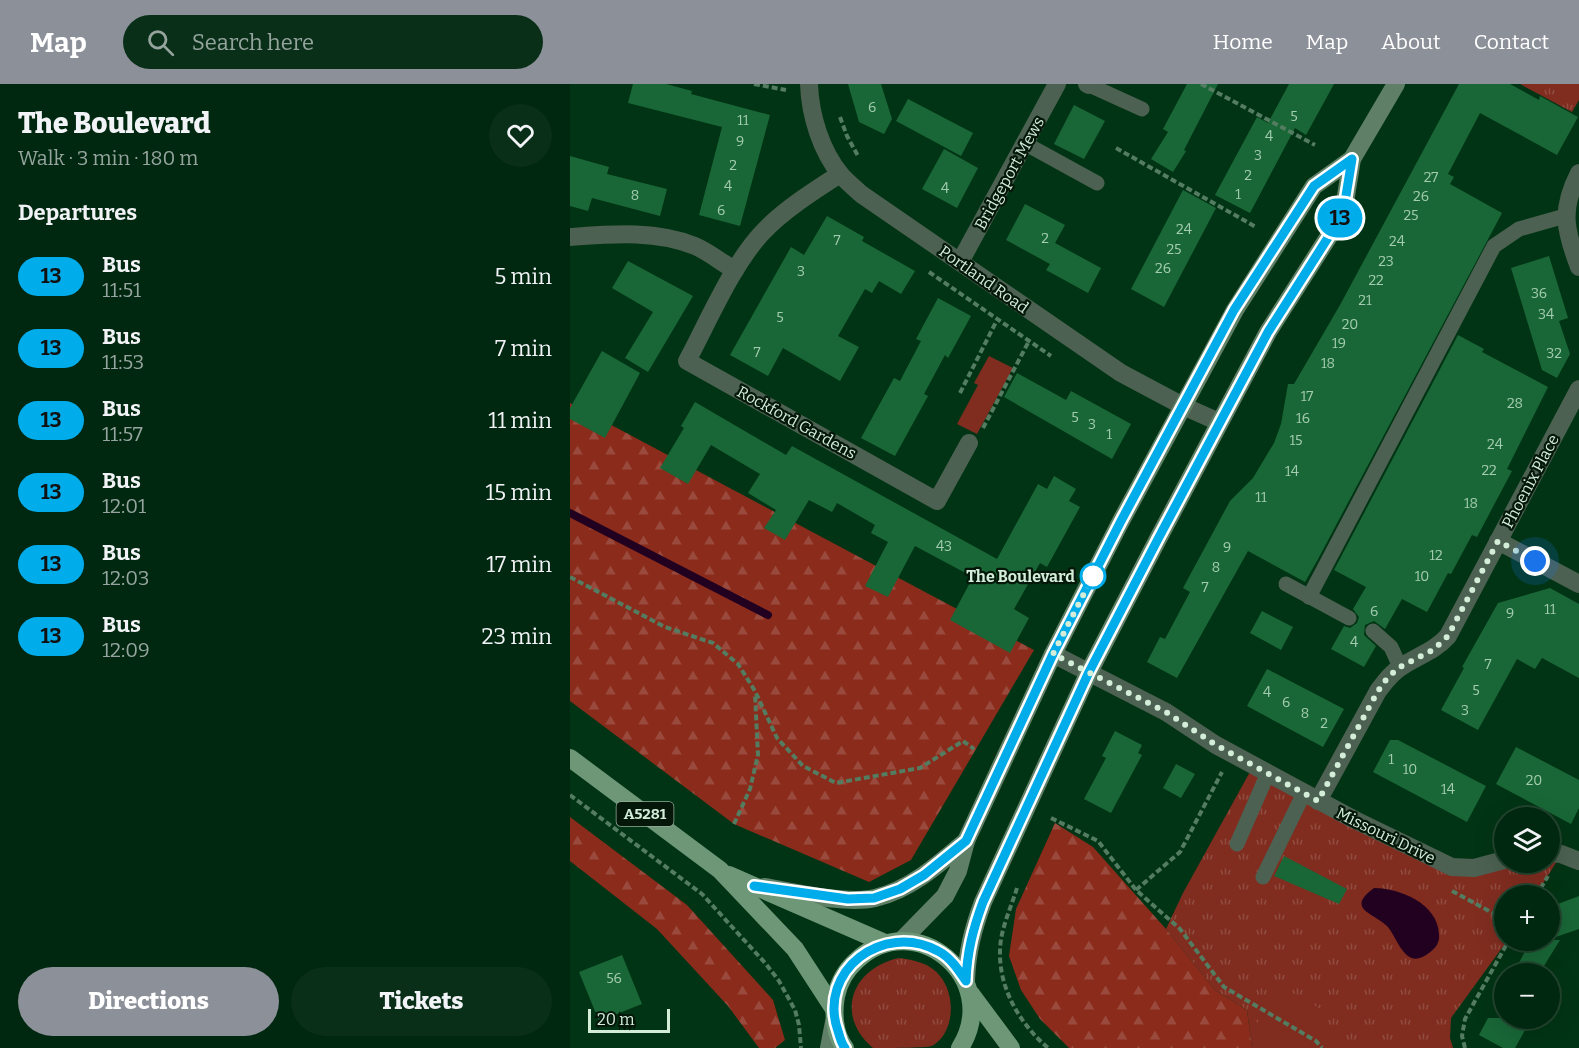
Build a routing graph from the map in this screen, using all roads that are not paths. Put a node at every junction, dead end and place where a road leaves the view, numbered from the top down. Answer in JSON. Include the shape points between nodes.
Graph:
{"nodes":[{"id":1,"x":809,"y":84,"type":"edge"},
{"id":2,"x":1057,"y":84,"type":"edge"},
{"id":3,"x":1396,"y":84,"type":"edge"},
{"id":4,"x":1088,"y":85,"type":"edge"},
{"id":5,"x":1142,"y":109,"type":"dead end"},
{"id":6,"x":1026,"y":144,"type":"junction"},
{"id":7,"x":1352,"y":159,"type":"junction"},
{"id":8,"x":1579,"y":173,"type":"edge"},
{"id":9,"x":840,"y":174,"type":"junction"},
{"id":10,"x":1097,"y":183,"type":"dead end"},
{"id":11,"x":1565,"y":216,"type":"junction"},
{"id":12,"x":570,"y":237,"type":"edge"},
{"id":13,"x":960,"y":262,"type":"junction"},
{"id":14,"x":1579,"y":267,"type":"edge"},
{"id":15,"x":735,"y":270,"type":"junction"},
{"id":16,"x":1579,"y":389,"type":"edge"},
{"id":17,"x":1183,"y":406,"type":"junction"},
{"id":18,"x":1219,"y":422,"type":"junction"},
{"id":19,"x":969,"y":443,"type":"road end"},
{"id":20,"x":1498,"y":541,"type":"junction"},
{"id":21,"x":1286,"y":584,"type":"dead end"},
{"id":22,"x":1579,"y":584,"type":"edge"},
{"id":23,"x":1309,"y":597,"type":"junction"},
{"id":24,"x":1349,"y":618,"type":"dead end"},
{"id":25,"x":1373,"y":631,"type":"dead end"},
{"id":26,"x":1053,"y":654,"type":"junction"},
{"id":27,"x":1400,"y":667,"type":"junction"},
{"id":28,"x":1089,"y":672,"type":"junction"},
{"id":29,"x":570,"y":758,"type":"edge"},
{"id":30,"x":1268,"y":773,"type":"junction"},
{"id":31,"x":1311,"y":797,"type":"junction"},
{"id":32,"x":966,"y":841,"type":"junction"},
{"id":33,"x":1237,"y":844,"type":"dead end"},
{"id":34,"x":1560,"y":854,"type":"edge"},
{"id":35,"x":1579,"y":861,"type":"edge"},
{"id":36,"x":1494,"y":863,"type":"edge"},
{"id":37,"x":720,"y":870,"type":"junction"},
{"id":38,"x":1263,"y":877,"type":"dead end"},
{"id":39,"x":754,"y":886,"type":"junction"},
{"id":40,"x":893,"y":942,"type":"junction"},
{"id":41,"x":968,"y":986,"type":"junction"},
{"id":42,"x":834,"y":1015,"type":"junction"},
{"id":43,"x":829,"y":1048,"type":"edge"},
{"id":44,"x":845,"y":1048,"type":"edge"},
{"id":45,"x":960,"y":1048,"type":"edge"},
{"id":46,"x":1011,"y":1048,"type":"edge"}],
"edges":[{"from":1,"to":9,"type":"street","name":"Portland Road","via":[[813,115]]},
{"from":2,"to":6,"type":"street","name":"Bridgeport Mews"},
{"from":3,"to":7,"type":"street"},
{"from":4,"to":5,"type":"lane"},
{"from":6,"to":10,"type":"lane"},
{"from":6,"to":13,"type":"street","name":"Bridgeport Mews"},
{"from":7,"to":17,"type":"street","via":[[1314,186],[1234,310]]},
{"from":7,"to":18,"type":"street","via":[[1343,214],[1268,332]]},
{"from":8,"to":11,"type":"street","via":[[1567,200]]},
{"from":9,"to":13,"type":"street","name":"Portland Road","via":[[861,194]]},
{"from":9,"to":15,"type":"street","name":"Rockford Gardens","via":[[763,231]]},
{"from":11,"to":14,"type":"street"},
{"from":11,"to":23,"type":"lane","via":[[1519,229],[1494,246]]},
{"from":12,"to":15,"type":"street","via":[[667,237],[696,247]]},
{"from":13,"to":17,"type":"street","name":"Portland Road","via":[[1121,373]]},
{"from":15,"to":19,"type":"street","name":"Rockford Gardens","via":[[687,361],[937,501]]},
{"from":16,"to":20,"type":"street","name":"Phoenix Place"},
{"from":17,"to":18,"type":"street","name":"Portland Road"},
{"from":17,"to":26,"type":"street"},
{"from":18,"to":28,"type":"street"},
{"from":20,"to":22,"type":"street","name":"Phoenix Place"},
{"from":20,"to":27,"type":"street","name":"Phoenix Place","via":[[1448,636],[1433,650]]},
{"from":21,"to":23,"type":"lane"},
{"from":23,"to":24,"type":"lane"},
{"from":25,"to":27,"type":"lane","via":[[1391,646]]},
{"from":26,"to":28,"type":"street","name":"Missouri Drive"},
{"from":26,"to":32,"type":"street"},
{"from":27,"to":31,"type":"street","name":"Phoenix Place","via":[[1378,691]]},
{"from":28,"to":30,"type":"street","name":"Missouri Drive","via":[[1166,712]]},
{"from":28,"to":41,"type":"street","via":[[972,932],[966,957]]},
{"from":29,"to":37,"type":"main road","number":"A5281"},
{"from":30,"to":31,"type":"street","name":"Missouri Drive"},
{"from":30,"to":33,"type":"lane"},
{"from":31,"to":36,"type":"street","name":"Missouri Drive","via":[[1452,867],[1474,868]]},
{"from":31,"to":38,"type":"lane"},
{"from":32,"to":39,"type":"street","via":[[924,875],[874,898],[848,899]]},
{"from":32,"to":40,"type":"street","via":[[958,871],[945,896]]},
{"from":34,"to":35,"type":"street"},
{"from":37,"to":39,"type":"main road","number":"A5281"},
{"from":37,"to":42,"type":"main road","number":"A5281","via":[[795,949]]},
{"from":39,"to":40,"type":"main road","number":"A5281"},
{"from":40,"to":41,"type":"main road","number":"A5281","via":[[921,944],[939,951],[955,964]]},
{"from":40,"to":42,"type":"main road","via":[[865,952],[849,968],[838,987]]},
{"from":41,"to":45,"type":"main road","via":[[972,1015]]},
{"from":41,"to":46,"type":"main road","number":"A5281"},
{"from":42,"to":43,"type":"street"},
{"from":42,"to":44,"type":"main road","number":"A5281"}]}
